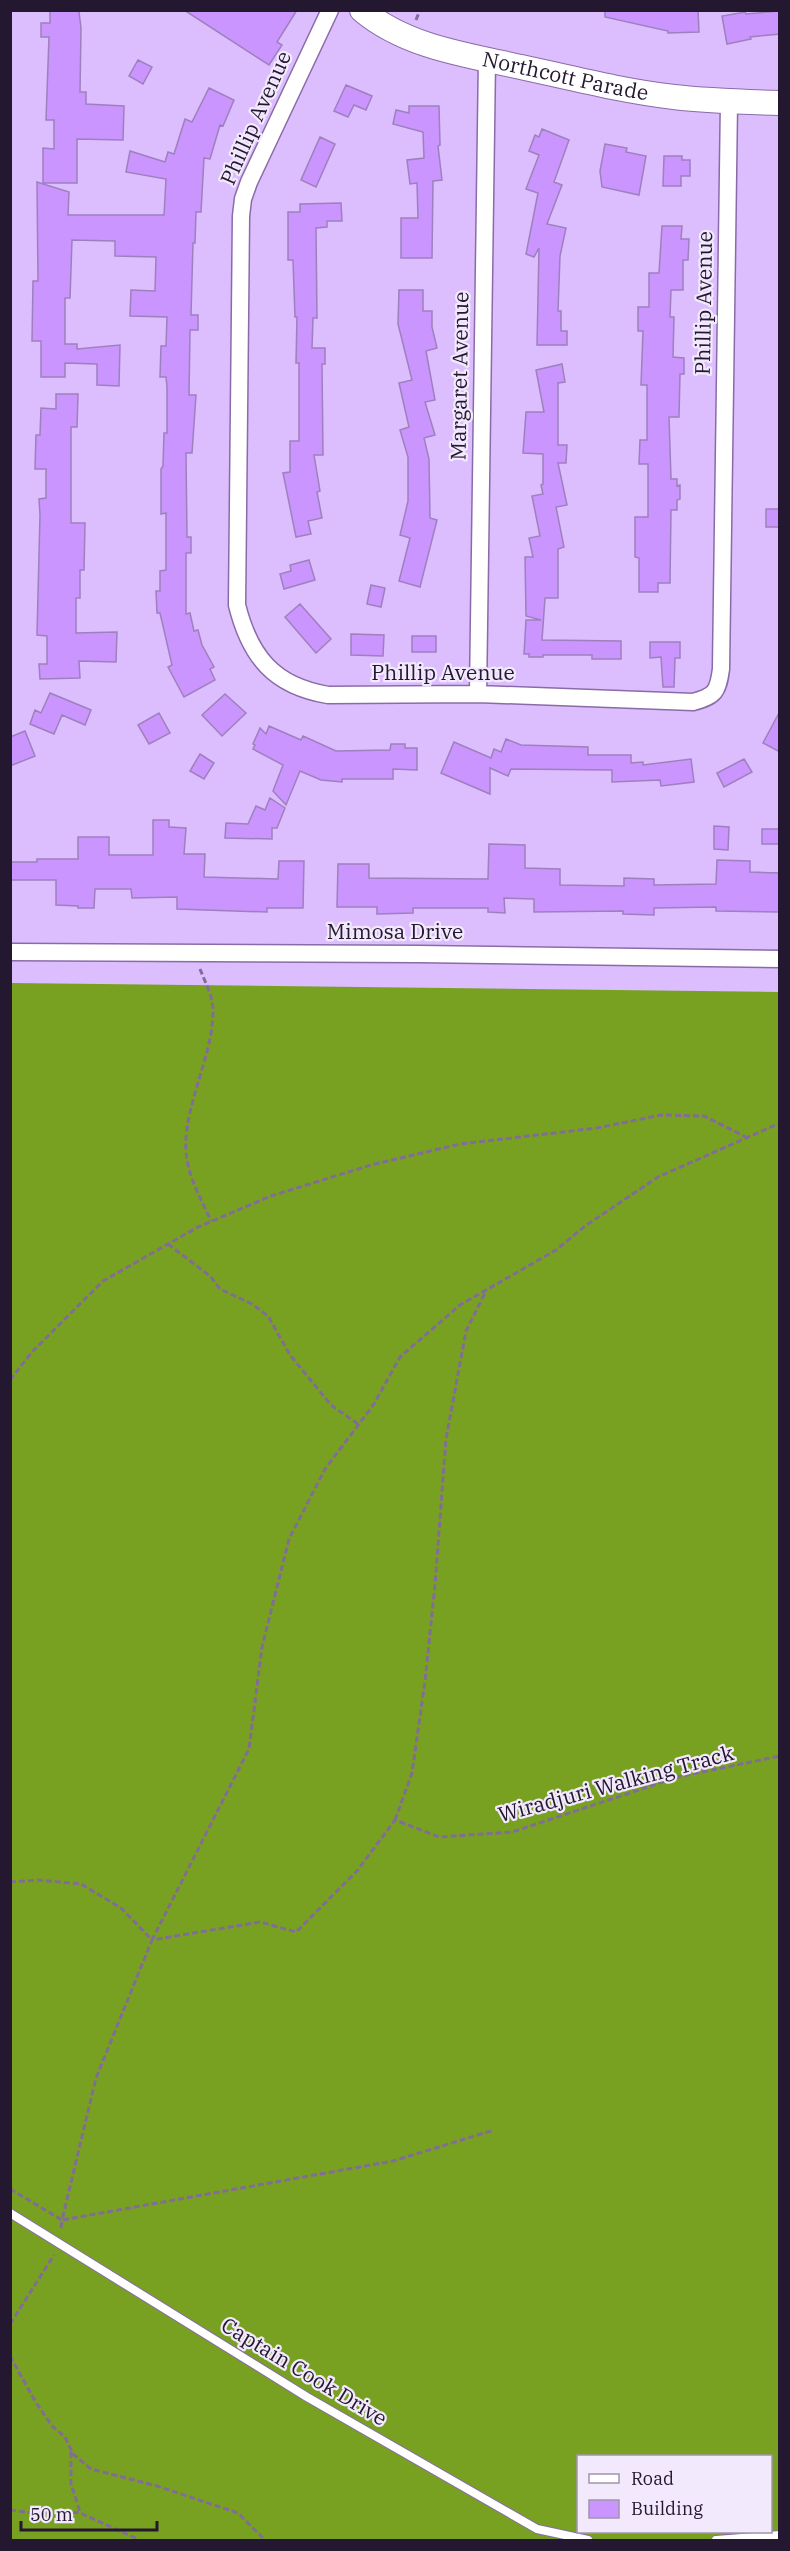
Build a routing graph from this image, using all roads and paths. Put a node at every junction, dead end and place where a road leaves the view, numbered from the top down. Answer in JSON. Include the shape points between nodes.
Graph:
{"nodes":[{"id":1,"x":330,"y":10,"type":"edge"},
{"id":2,"x":362,"y":10,"type":"edge"},
{"id":3,"x":487,"y":59,"type":"junction"},
{"id":4,"x":729,"y":102,"type":"junction"},
{"id":5,"x":780,"y":103,"type":"edge"},
{"id":6,"x":478,"y":694,"type":"junction"},
{"id":7,"x":10,"y":952,"type":"edge"},
{"id":8,"x":194,"y":953,"type":"junction"},
{"id":9,"x":780,"y":959,"type":"edge"},
{"id":10,"x":780,"y":1123,"type":"edge"},
{"id":11,"x":746,"y":1137,"type":"junction"},
{"id":12,"x":211,"y":1221,"type":"junction"},
{"id":13,"x":168,"y":1244,"type":"junction"},
{"id":14,"x":486,"y":1291,"type":"junction"},
{"id":15,"x":10,"y":1380,"type":"edge"},
{"id":16,"x":358,"y":1424,"type":"junction"},
{"id":17,"x":780,"y":1756,"type":"edge"},
{"id":18,"x":395,"y":1820,"type":"junction"},
{"id":19,"x":10,"y":1882,"type":"edge"},
{"id":20,"x":152,"y":1940,"type":"junction"},
{"id":21,"x":494,"y":2130,"type":"dead end"},
{"id":22,"x":10,"y":2189,"type":"edge"},
{"id":23,"x":10,"y":2213,"type":"edge"},
{"id":24,"x":62,"y":2220,"type":"junction"},
{"id":25,"x":59,"y":2243,"type":"junction"},
{"id":26,"x":10,"y":2324,"type":"edge"},
{"id":27,"x":10,"y":2356,"type":"edge"},
{"id":28,"x":71,"y":2450,"type":"junction"},
{"id":29,"x":10,"y":2510,"type":"edge"},
{"id":30,"x":80,"y":2513,"type":"junction"},
{"id":31,"x":780,"y":2535,"type":"edge"},
{"id":32,"x":140,"y":2541,"type":"edge"},
{"id":33,"x":265,"y":2541,"type":"edge"},
{"id":34,"x":588,"y":2541,"type":"edge"},
{"id":35,"x":716,"y":2541,"type":"edge"}],
"edges":[{"from":1,"to":6,"type":"street","name":"Phillip Avenue","via":[[243,199],[237,605],[257,655],[280,679],[295,687],[328,695]]},
{"from":2,"to":3,"type":"street","name":"Northcott Parade","via":[[408,38]]},
{"from":3,"to":4,"type":"street","name":"Northcott Parade","via":[[620,89]]},
{"from":3,"to":6,"type":"street","name":"Margaret Avenue"},
{"from":4,"to":5,"type":"street","name":"Northcott Parade"},
{"from":4,"to":6,"type":"street","name":"Phillip Avenue","via":[[721,669],[716,692],[693,702]]},
{"from":7,"to":8,"type":"street","name":"Mimosa Drive"},
{"from":8,"to":9,"type":"street","name":"Mimosa Drive"},
{"from":8,"to":12,"type":"path","via":[[214,1011],[186,1152],[189,1173]]},
{"from":10,"to":11,"type":"path"},
{"from":11,"to":12,"type":"path","via":[[704,1116],[661,1115],[597,1128],[460,1144],[371,1165],[272,1196]]},
{"from":11,"to":14,"type":"path","via":[[658,1177],[556,1250]]},
{"from":12,"to":13,"type":"path"},
{"from":13,"to":15,"type":"path","via":[[103,1281],[32,1352]]},
{"from":13,"to":16,"type":"path","via":[[220,1288],[268,1316],[290,1355],[331,1405]]},
{"from":14,"to":16,"type":"path","via":[[460,1305],[400,1357]]},
{"from":14,"to":18,"type":"path","via":[[466,1331],[446,1439],[425,1681],[412,1773]]},
{"from":16,"to":20,"type":"path","via":[[325,1469],[289,1539],[262,1647],[249,1749]]},
{"from":17,"to":18,"type":"path","name":"Wiradjuri Walking Track","via":[[678,1778],[512,1832],[439,1837]]},
{"from":18,"to":20,"type":"path","via":[[357,1871],[296,1932],[260,1922]]},
{"from":19,"to":20,"type":"path","via":[[81,1884],[121,1908]]},
{"from":20,"to":24,"type":"path","via":[[96,2078]]},
{"from":21,"to":24,"type":"path","via":[[393,2161]]},
{"from":22,"to":24,"type":"path"},
{"from":23,"to":25,"type":"lane","name":"Captain Cook Drive"},
{"from":24,"to":25,"type":"path"},
{"from":25,"to":26,"type":"path"},
{"from":25,"to":34,"type":"lane","name":"Captain Cook Drive","via":[[307,2397],[537,2529]]},
{"from":27,"to":28,"type":"path","via":[[35,2401]]},
{"from":28,"to":30,"type":"path","via":[[71,2484]]},
{"from":28,"to":33,"type":"path","via":[[91,2469],[157,2486],[238,2514]]},
{"from":29,"to":30,"type":"path"},
{"from":30,"to":32,"type":"path"},
{"from":31,"to":35,"type":"lane"}]}
